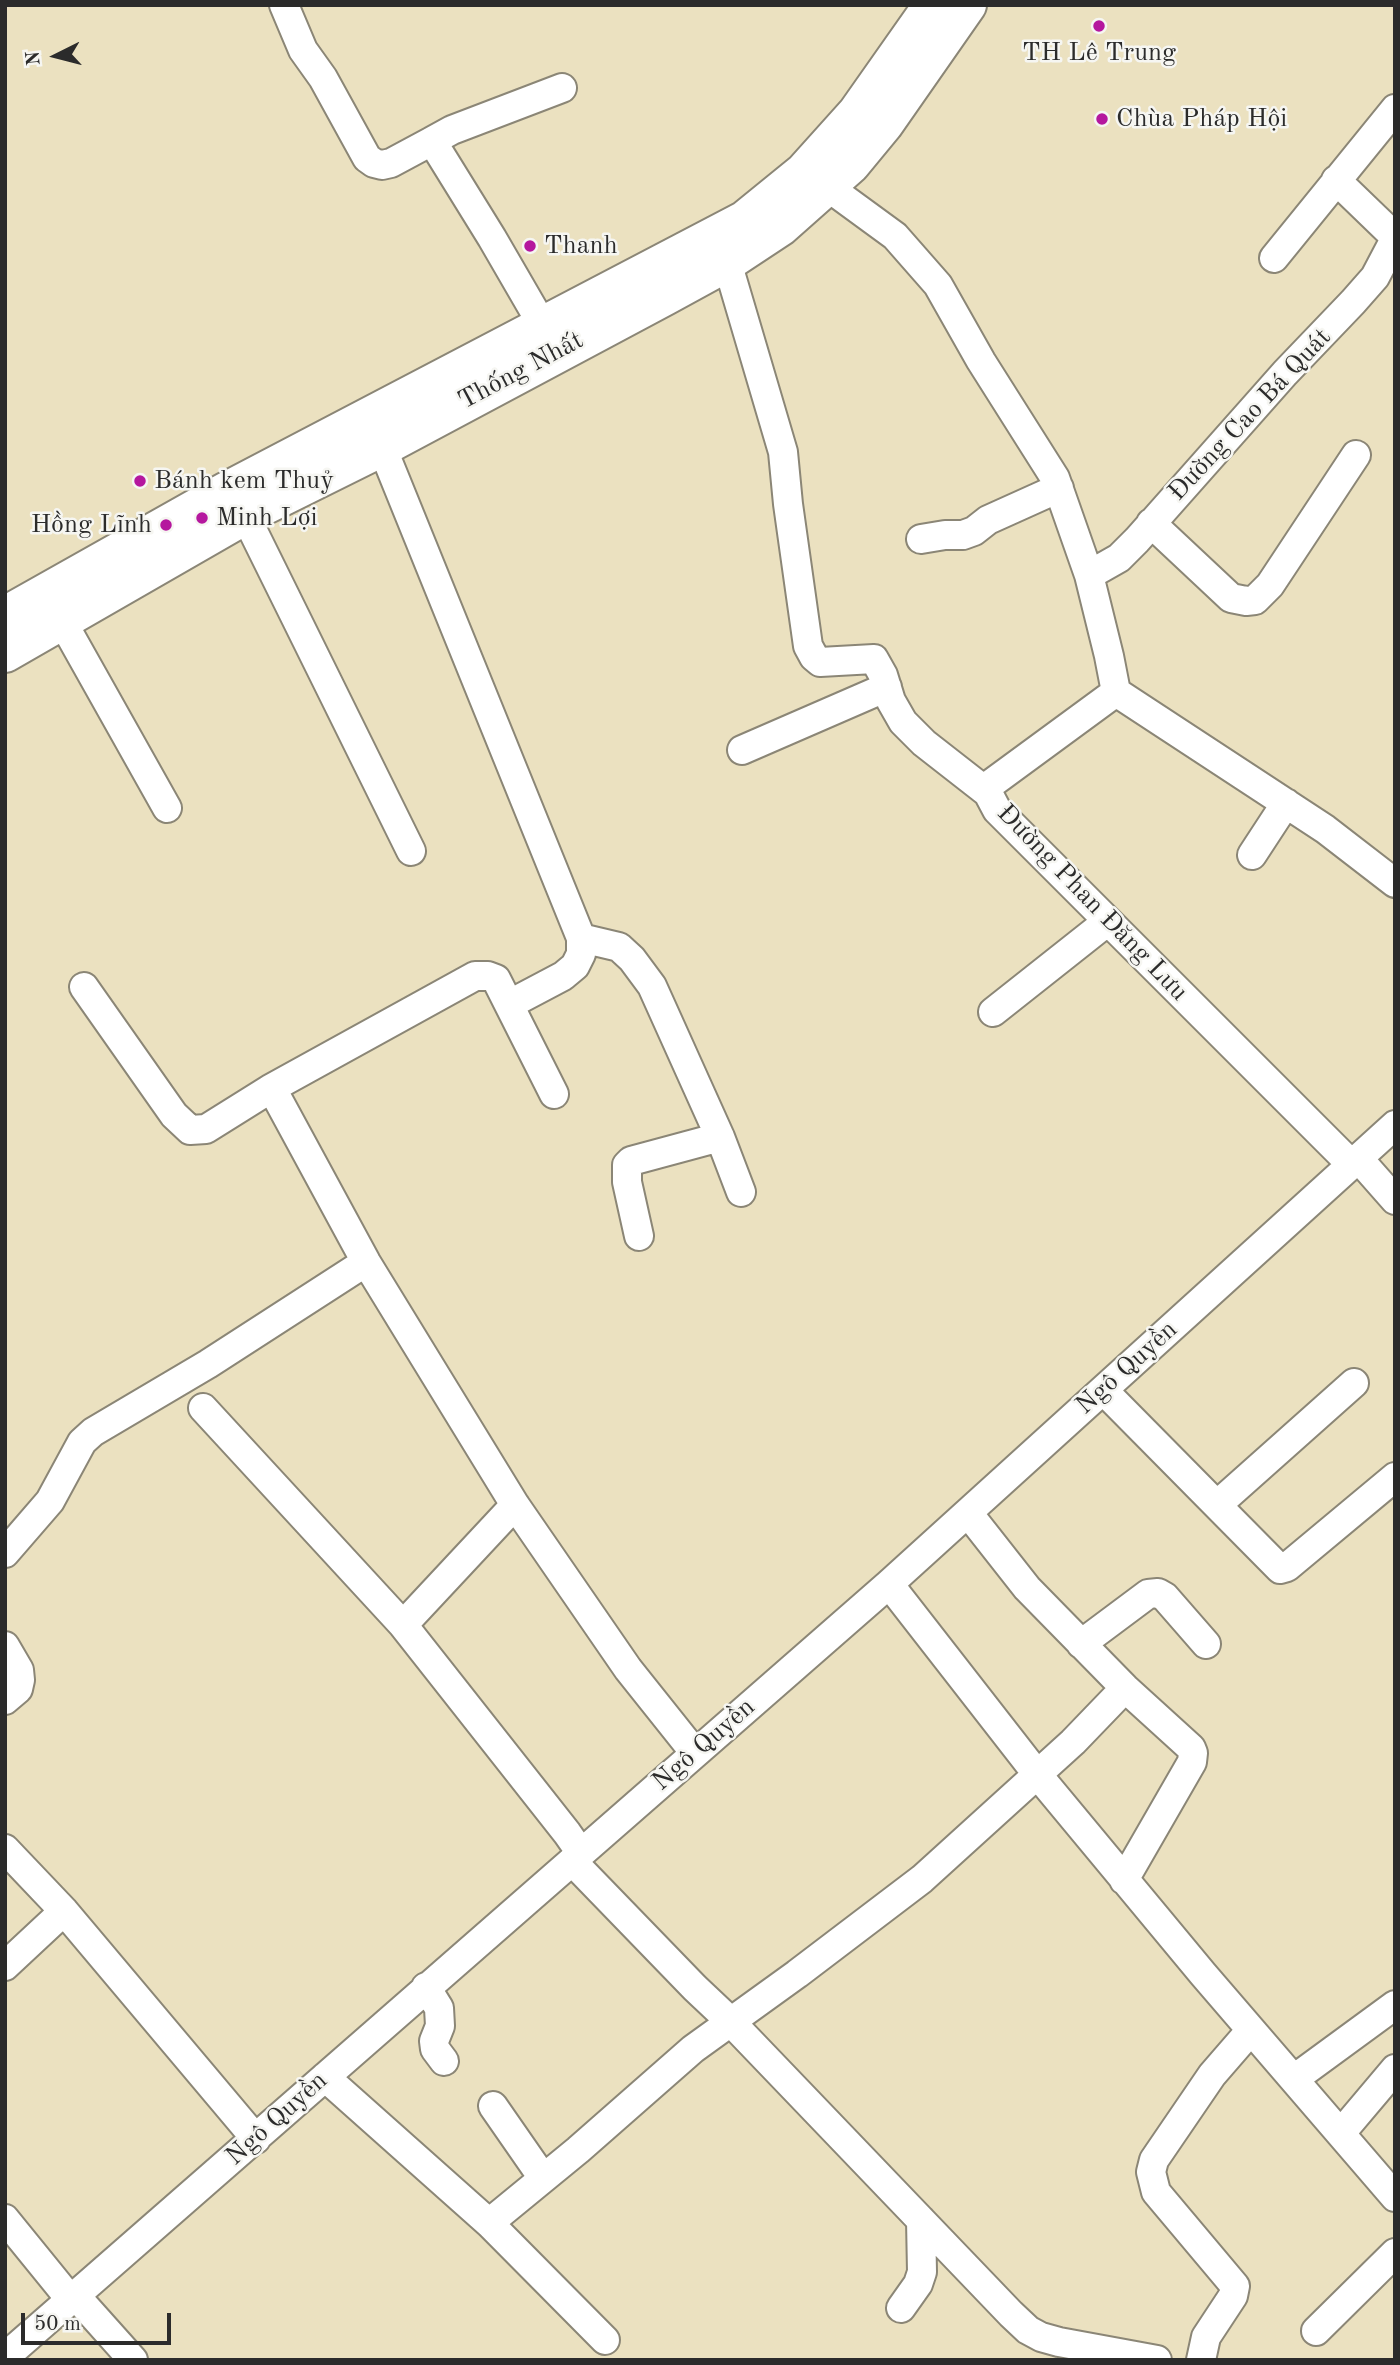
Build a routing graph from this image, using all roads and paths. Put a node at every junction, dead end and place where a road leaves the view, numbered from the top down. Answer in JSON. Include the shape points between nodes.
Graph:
{"nodes":[{"id":1,"x":284,"y":5,"type":"edge"},
{"id":2,"x":945,"y":12,"type":"edge"},
{"id":3,"x":562,"y":88,"type":"dead end"},
{"id":4,"x":1395,"y":109,"type":"edge"},
{"id":5,"x":432,"y":141,"type":"junction"},
{"id":6,"x":1336,"y":180,"type":"junction"},
{"id":7,"x":828,"y":187,"type":"junction"},
{"id":8,"x":1395,"y":238,"type":"edge"},
{"id":9,"x":1275,"y":258,"type":"dead end"},
{"id":10,"x":727,"y":262,"type":"junction"},
{"id":11,"x":543,"y":326,"type":"junction"},
{"id":12,"x":439,"y":398,"type":"junction"},
{"id":13,"x":382,"y":447,"type":"junction"},
{"id":14,"x":1356,"y":455,"type":"dead end"},
{"id":15,"x":1059,"y":488,"type":"junction"},
{"id":16,"x":245,"y":515,"type":"junction"},
{"id":17,"x":1151,"y":523,"type":"junction"},
{"id":18,"x":921,"y":540,"type":"dead end"},
{"id":19,"x":1089,"y":576,"type":"junction"},
{"id":20,"x":5,"y":617,"type":"edge"},
{"id":21,"x":62,"y":621,"type":"junction"},
{"id":22,"x":5,"y":653,"type":"edge"},
{"id":23,"x":887,"y":687,"type":"junction"},
{"id":24,"x":1116,"y":692,"type":"junction"},
{"id":25,"x":742,"y":750,"type":"dead end"},
{"id":26,"x":988,"y":793,"type":"junction"},
{"id":27,"x":1286,"y":803,"type":"junction"},
{"id":28,"x":167,"y":808,"type":"dead end"},
{"id":29,"x":411,"y":851,"type":"dead end"},
{"id":30,"x":1252,"y":855,"type":"dead end"},
{"id":31,"x":1395,"y":883,"type":"edge"},
{"id":32,"x":1108,"y":921,"type":"junction"},
{"id":33,"x":581,"y":937,"type":"junction"},
{"id":34,"x":85,"y":987,"type":"dead end"},
{"id":35,"x":510,"y":1004,"type":"junction"},
{"id":36,"x":993,"y":1012,"type":"dead end"},
{"id":37,"x":270,"y":1089,"type":"junction"},
{"id":38,"x":554,"y":1094,"type":"dead end"},
{"id":39,"x":1395,"y":1125,"type":"edge"},
{"id":40,"x":720,"y":1137,"type":"junction"},
{"id":41,"x":1354,"y":1161,"type":"junction"},
{"id":42,"x":741,"y":1192,"type":"dead end"},
{"id":43,"x":1395,"y":1200,"type":"edge"},
{"id":44,"x":639,"y":1236,"type":"dead end"},
{"id":45,"x":366,"y":1262,"type":"junction"},
{"id":46,"x":1354,"y":1383,"type":"dead end"},
{"id":47,"x":1103,"y":1390,"type":"junction"},
{"id":48,"x":203,"y":1408,"type":"dead end"},
{"id":49,"x":1395,"y":1477,"type":"edge"},
{"id":50,"x":514,"y":1504,"type":"junction"},
{"id":51,"x":1217,"y":1505,"type":"junction"},
{"id":52,"x":968,"y":1513,"type":"junction"},
{"id":53,"x":5,"y":1553,"type":"edge"},
{"id":54,"x":889,"y":1584,"type":"junction"},
{"id":55,"x":403,"y":1625,"type":"junction"},
{"id":56,"x":1081,"y":1644,"type":"junction"},
{"id":57,"x":1206,"y":1644,"type":"dead end"},
{"id":58,"x":5,"y":1646,"type":"edge"},
{"id":59,"x":1125,"y":1688,"type":"junction"},
{"id":60,"x":5,"y":1700,"type":"edge"},
{"id":61,"x":695,"y":1753,"type":"junction"},
{"id":62,"x":1037,"y":1774,"type":"junction"},
{"id":63,"x":5,"y":1849,"type":"edge"},
{"id":64,"x":577,"y":1857,"type":"junction"},
{"id":65,"x":1124,"y":1880,"type":"junction"},
{"id":66,"x":64,"y":1911,"type":"junction"},
{"id":67,"x":5,"y":1966,"type":"edge"},
{"id":68,"x":426,"y":1987,"type":"junction"},
{"id":69,"x":1395,"y":2005,"type":"edge"},
{"id":70,"x":730,"y":2021,"type":"junction"},
{"id":71,"x":1251,"y":2030,"type":"junction"},
{"id":72,"x":443,"y":2061,"type":"dead end"},
{"id":73,"x":1395,"y":2069,"type":"edge"},
{"id":74,"x":325,"y":2077,"type":"junction"},
{"id":75,"x":1294,"y":2079,"type":"junction"},
{"id":76,"x":493,"y":2106,"type":"dead end"},
{"id":77,"x":1340,"y":2133,"type":"junction"},
{"id":78,"x":256,"y":2139,"type":"junction"},
{"id":79,"x":543,"y":2178,"type":"junction"},
{"id":80,"x":1395,"y":2197,"type":"edge"},
{"id":81,"x":5,"y":2219,"type":"edge"},
{"id":82,"x":921,"y":2220,"type":"junction"},
{"id":83,"x":489,"y":2223,"type":"junction"},
{"id":84,"x":1395,"y":2253,"type":"edge"},
{"id":85,"x":72,"y":2297,"type":"junction"},
{"id":86,"x":901,"y":2308,"type":"dead end"},
{"id":87,"x":1316,"y":2331,"type":"dead end"},
{"id":88,"x":605,"y":2340,"type":"dead end"},
{"id":89,"x":5,"y":2357,"type":"edge"},
{"id":90,"x":133,"y":2360,"type":"edge"},
{"id":91,"x":1157,"y":2360,"type":"edge"},
{"id":92,"x":1201,"y":2360,"type":"edge"}],
"edges":[{"from":1,"to":5,"type":"street","via":[[303,50],[367,158],[382,165],[391,163]]},
{"from":2,"to":7,"type":"highway","name":"Thống Nhất","via":[[884,124]]},
{"from":2,"to":11,"type":"highway","name":"Thống Nhất","via":[[804,172],[745,220]]},
{"from":3,"to":5,"type":"street"},
{"from":4,"to":6,"type":"street"},
{"from":5,"to":11,"type":"street"},
{"from":6,"to":8,"type":"street"},
{"from":6,"to":9,"type":"street"},
{"from":7,"to":10,"type":"highway","name":"Thống Nhất"},
{"from":7,"to":15,"type":"street","via":[[895,236],[938,285]]},
{"from":8,"to":17,"type":"street","name":"Đường Cao Bá Quát","via":[[1375,277]]},
{"from":10,"to":12,"type":"highway","name":"Thống Nhất"},
{"from":10,"to":23,"type":"street","via":[[783,453],[808,646],[820,662],[874,659]]},
{"from":11,"to":12,"type":"highway","name":"Thống Nhất"},
{"from":12,"to":13,"type":"highway","name":"Thống Nhất"},
{"from":12,"to":20,"type":"highway","name":"Thống Nhất","via":[[227,491]]},
{"from":13,"to":16,"type":"highway","name":"Thống Nhất"},
{"from":13,"to":33,"type":"street"},
{"from":14,"to":17,"type":"street","via":[[1270,585],[1255,600],[1231,598]]},
{"from":15,"to":18,"type":"street","via":[[964,535]]},
{"from":15,"to":19,"type":"street"},
{"from":16,"to":21,"type":"highway","name":"Thống Nhất"},
{"from":16,"to":29,"type":"street"},
{"from":17,"to":19,"type":"street","name":"Đường Cao Bá Quát","via":[[1119,558]]},
{"from":19,"to":24,"type":"street"},
{"from":21,"to":22,"type":"highway","name":"Thống Nhất"},
{"from":21,"to":28,"type":"street"},
{"from":23,"to":25,"type":"street"},
{"from":23,"to":26,"type":"street","via":[[903,722]]},
{"from":24,"to":26,"type":"street","name":"Đường Phan Đăng Lưu","via":[[992,783]]},
{"from":24,"to":27,"type":"street"},
{"from":26,"to":32,"type":"street","name":"Đường Phan Đăng Lưu","via":[[997,810]]},
{"from":27,"to":30,"type":"street"},
{"from":27,"to":31,"type":"street"},
{"from":32,"to":36,"type":"street"},
{"from":32,"to":41,"type":"street","name":"Đường Phan Đăng Lưu"},
{"from":33,"to":35,"type":"street","via":[[575,966]]},
{"from":33,"to":40,"type":"street","via":[[619,947],[652,986]]},
{"from":34,"to":37,"type":"street","via":[[174,1115],[190,1130],[206,1129]]},
{"from":35,"to":37,"type":"street","via":[[496,979],[475,976]]},
{"from":35,"to":38,"type":"street"},
{"from":37,"to":45,"type":"street"},
{"from":39,"to":41,"type":"street","name":"Ngô Quyền"},
{"from":40,"to":42,"type":"street"},
{"from":40,"to":44,"type":"street","via":[[627,1165]]},
{"from":41,"to":43,"type":"street","name":"Đường Phan Đăng Lưu"},
{"from":41,"to":47,"type":"street","name":"Ngô Quyền"},
{"from":45,"to":50,"type":"street"},
{"from":45,"to":53,"type":"street","via":[[93,1432],[82,1442],[50,1501]]},
{"from":46,"to":51,"type":"street"},
{"from":47,"to":51,"type":"street"},
{"from":47,"to":52,"type":"street","name":"Ngô Quyền"},
{"from":48,"to":55,"type":"street"},
{"from":49,"to":51,"type":"street","via":[[1280,1569]]},
{"from":50,"to":55,"type":"street"},
{"from":50,"to":61,"type":"street","via":[[628,1669]]},
{"from":52,"to":54,"type":"street","name":"Ngô Quyền"},
{"from":52,"to":56,"type":"street","via":[[1027,1588]]},
{"from":54,"to":61,"type":"street","name":"Ngô Quyền"},
{"from":54,"to":62,"type":"street"},
{"from":55,"to":64,"type":"street","via":[[567,1833]]},
{"from":56,"to":57,"type":"street","via":[[1148,1594],[1158,1593]]},
{"from":56,"to":59,"type":"street"},
{"from":58,"to":60,"type":"street","via":[[20,1680],[18,1689]]},
{"from":59,"to":62,"type":"street"},
{"from":59,"to":65,"type":"street","via":[[1194,1753]]},
{"from":61,"to":64,"type":"street","name":"Ngô Quyền"},
{"from":62,"to":65,"type":"street"},
{"from":62,"to":70,"type":"street","via":[[922,1879]]},
{"from":63,"to":66,"type":"street"},
{"from":64,"to":68,"type":"street","name":"Ngô Quyền"},
{"from":64,"to":70,"type":"street"},
{"from":65,"to":71,"type":"street"},
{"from":66,"to":67,"type":"street"},
{"from":66,"to":78,"type":"street"},
{"from":68,"to":72,"type":"street","via":[[439,2008],[440,2026],[434,2041]]},
{"from":68,"to":74,"type":"street","name":"Ngô Quyền"},
{"from":69,"to":75,"type":"street"},
{"from":70,"to":79,"type":"street"},
{"from":70,"to":82,"type":"street"},
{"from":71,"to":75,"type":"street"},
{"from":71,"to":92,"type":"street","via":[[1212,2075],[1154,2160],[1151,2172],[1156,2192],[1235,2286],[1206,2337]]},
{"from":73,"to":77,"type":"street"},
{"from":74,"to":78,"type":"street","name":"Ngô Quyền"},
{"from":74,"to":83,"type":"street"},
{"from":75,"to":77,"type":"street"},
{"from":76,"to":79,"type":"street"},
{"from":77,"to":80,"type":"street"},
{"from":78,"to":85,"type":"street","name":"Ngô Quyền"},
{"from":79,"to":83,"type":"street"},
{"from":81,"to":85,"type":"street"},
{"from":82,"to":86,"type":"street","via":[[922,2272]]},
{"from":82,"to":91,"type":"street","via":[[1028,2330],[1059,2342]]},
{"from":83,"to":88,"type":"street"},
{"from":84,"to":87,"type":"street"},
{"from":85,"to":89,"type":"street","name":"Ngô Quyền"},
{"from":85,"to":90,"type":"street"}]}
